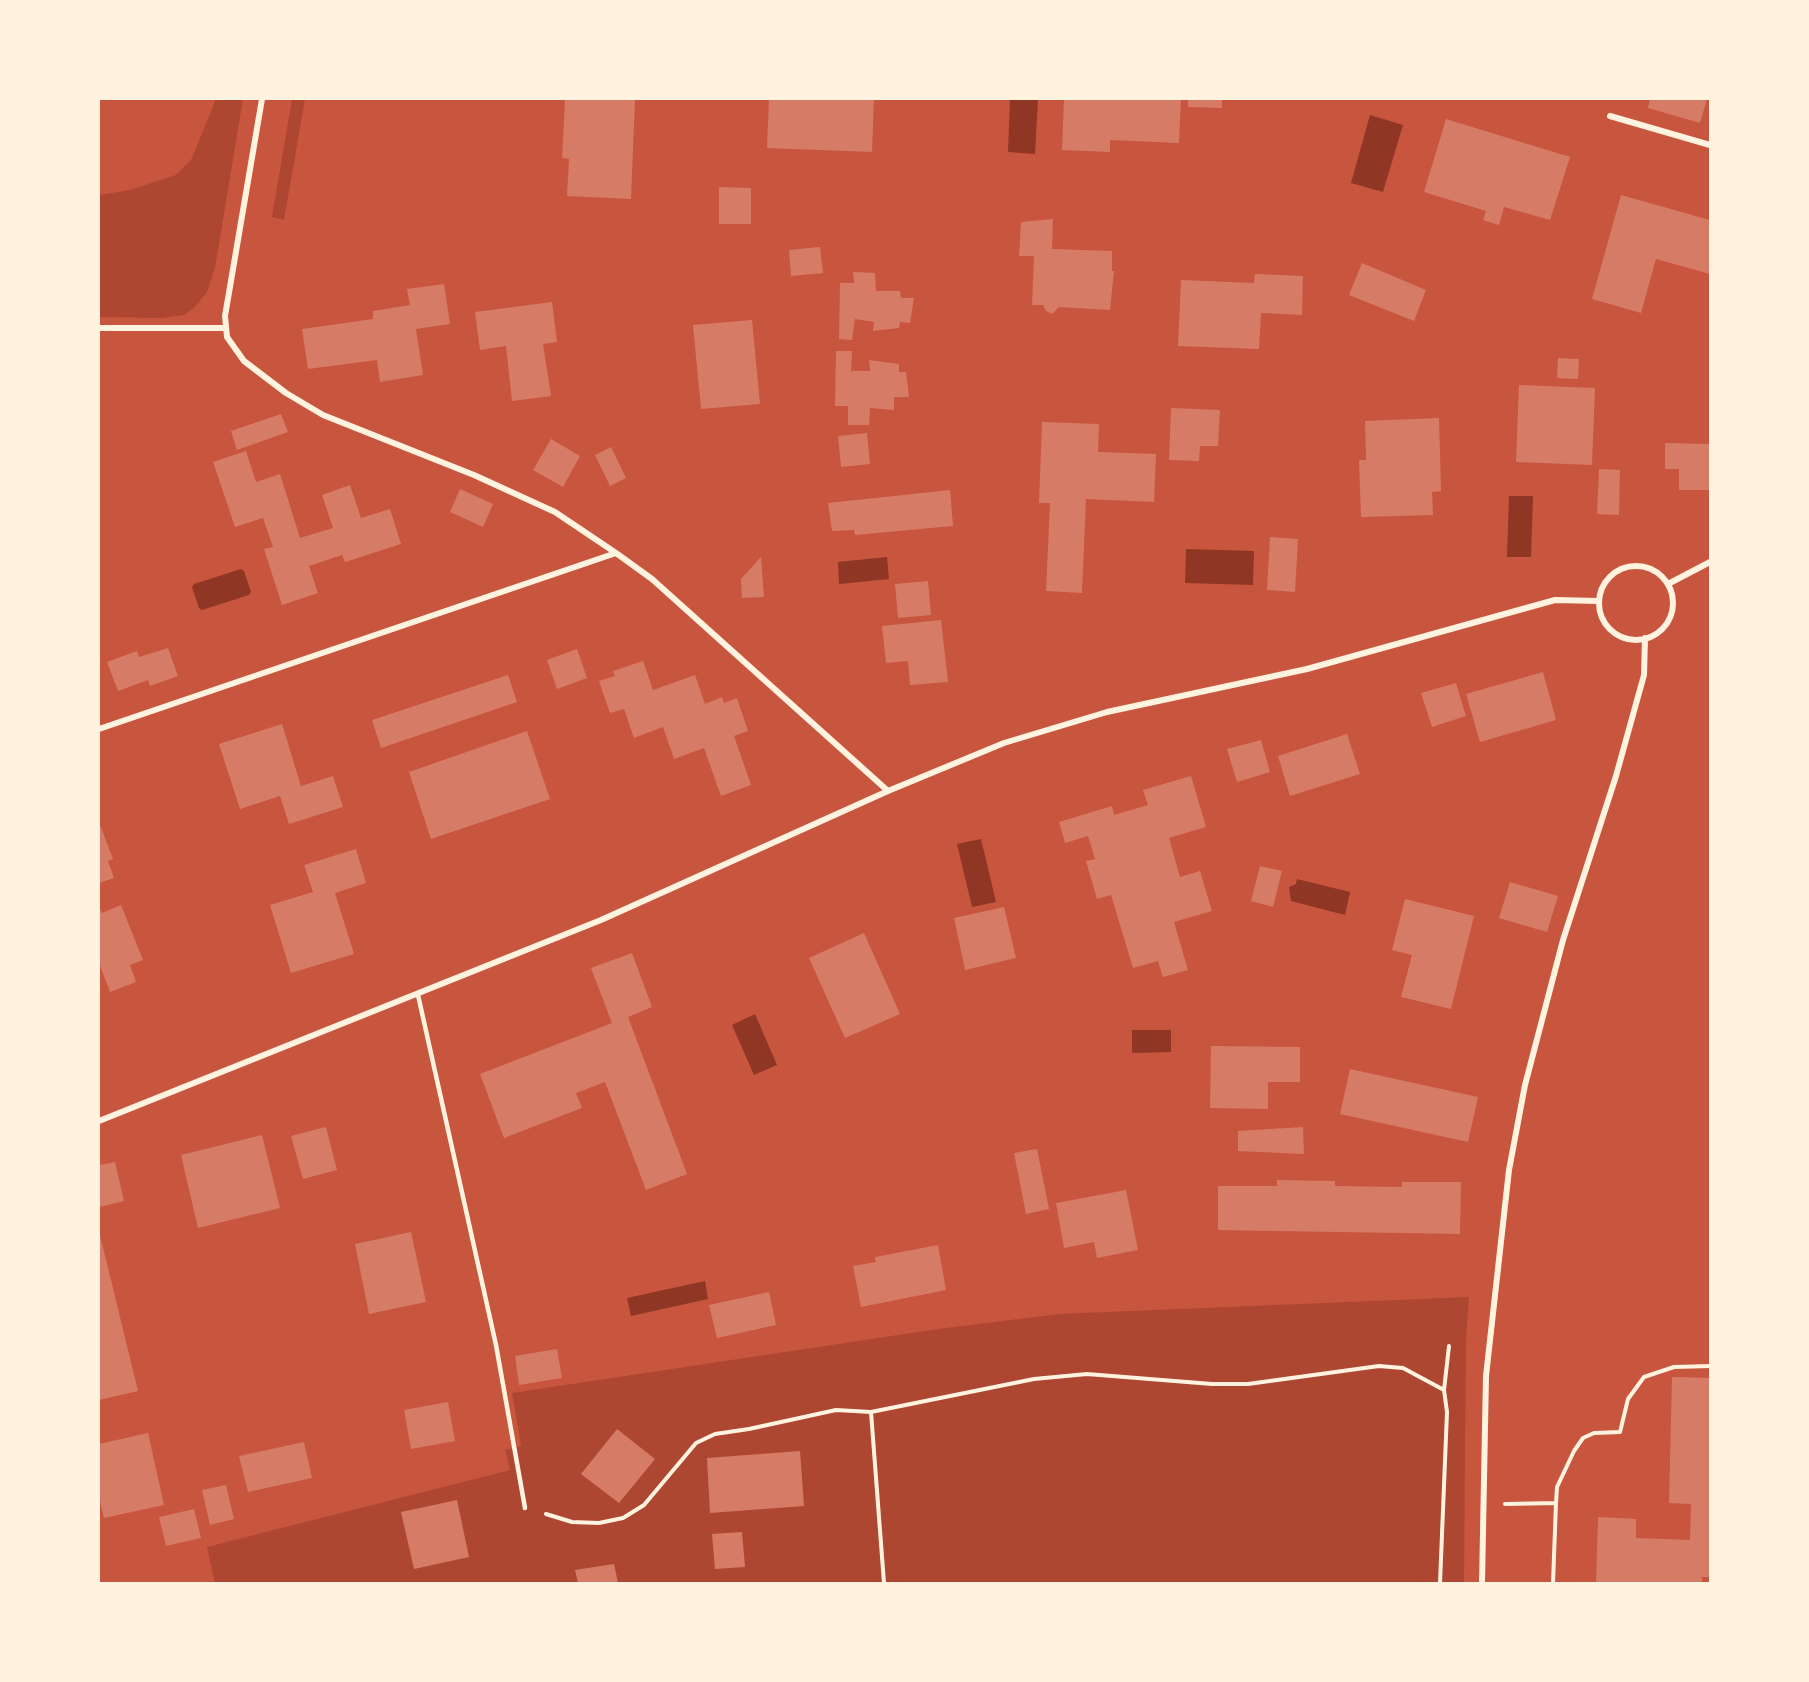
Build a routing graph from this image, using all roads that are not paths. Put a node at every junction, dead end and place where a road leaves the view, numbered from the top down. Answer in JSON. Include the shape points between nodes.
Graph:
{"nodes":[{"id":1,"x":262,"y":99,"type":"edge"},
{"id":2,"x":1610,"y":116,"type":"dead end"},
{"id":3,"x":1710,"y":145,"type":"edge"},
{"id":4,"x":99,"y":328,"type":"edge"},
{"id":5,"x":225,"y":328,"type":"junction"},
{"id":6,"x":616,"y":553,"type":"junction"},
{"id":7,"x":1710,"y":562,"type":"edge"},
{"id":8,"x":1668,"y":584,"type":"junction"},
{"id":9,"x":1599,"y":601,"type":"junction"},
{"id":10,"x":1645,"y":638,"type":"junction"},
{"id":11,"x":99,"y":729,"type":"edge"},
{"id":12,"x":888,"y":791,"type":"junction"},
{"id":13,"x":418,"y":994,"type":"junction"},
{"id":14,"x":99,"y":1121,"type":"edge"},
{"id":15,"x":525,"y":1508,"type":"road end"},
{"id":16,"x":1482,"y":1583,"type":"edge"}],
"edges":[{"from":1,"to":5,"type":"street"},
{"from":2,"to":3,"type":"street"},
{"from":4,"to":5,"type":"street"},
{"from":5,"to":6,"type":"street","via":[[244,361],[323,415],[555,512]]},
{"from":6,"to":11,"type":"street"},
{"from":6,"to":12,"type":"street","via":[[705,625]]},
{"from":7,"to":8,"type":"street"},
{"from":8,"to":9,"type":"street","via":[[1650,569],[1628,567],[1608,579]]},
{"from":8,"to":10,"type":"street","via":[[1673,606],[1670,618],[1662,629]]},
{"from":9,"to":10,"type":"street","via":[[1606,625],[1627,639]]},
{"from":9,"to":12,"type":"street","via":[[1555,600],[1307,669],[1107,712],[1004,743]]},
{"from":10,"to":16,"type":"street","via":[[1644,675],[1563,940],[1525,1085],[1513,1149],[1486,1376]]},
{"from":12,"to":13,"type":"street","via":[[601,920]]},
{"from":13,"to":14,"type":"street"},
{"from":13,"to":15,"type":"lane","via":[[496,1345]]}]}
